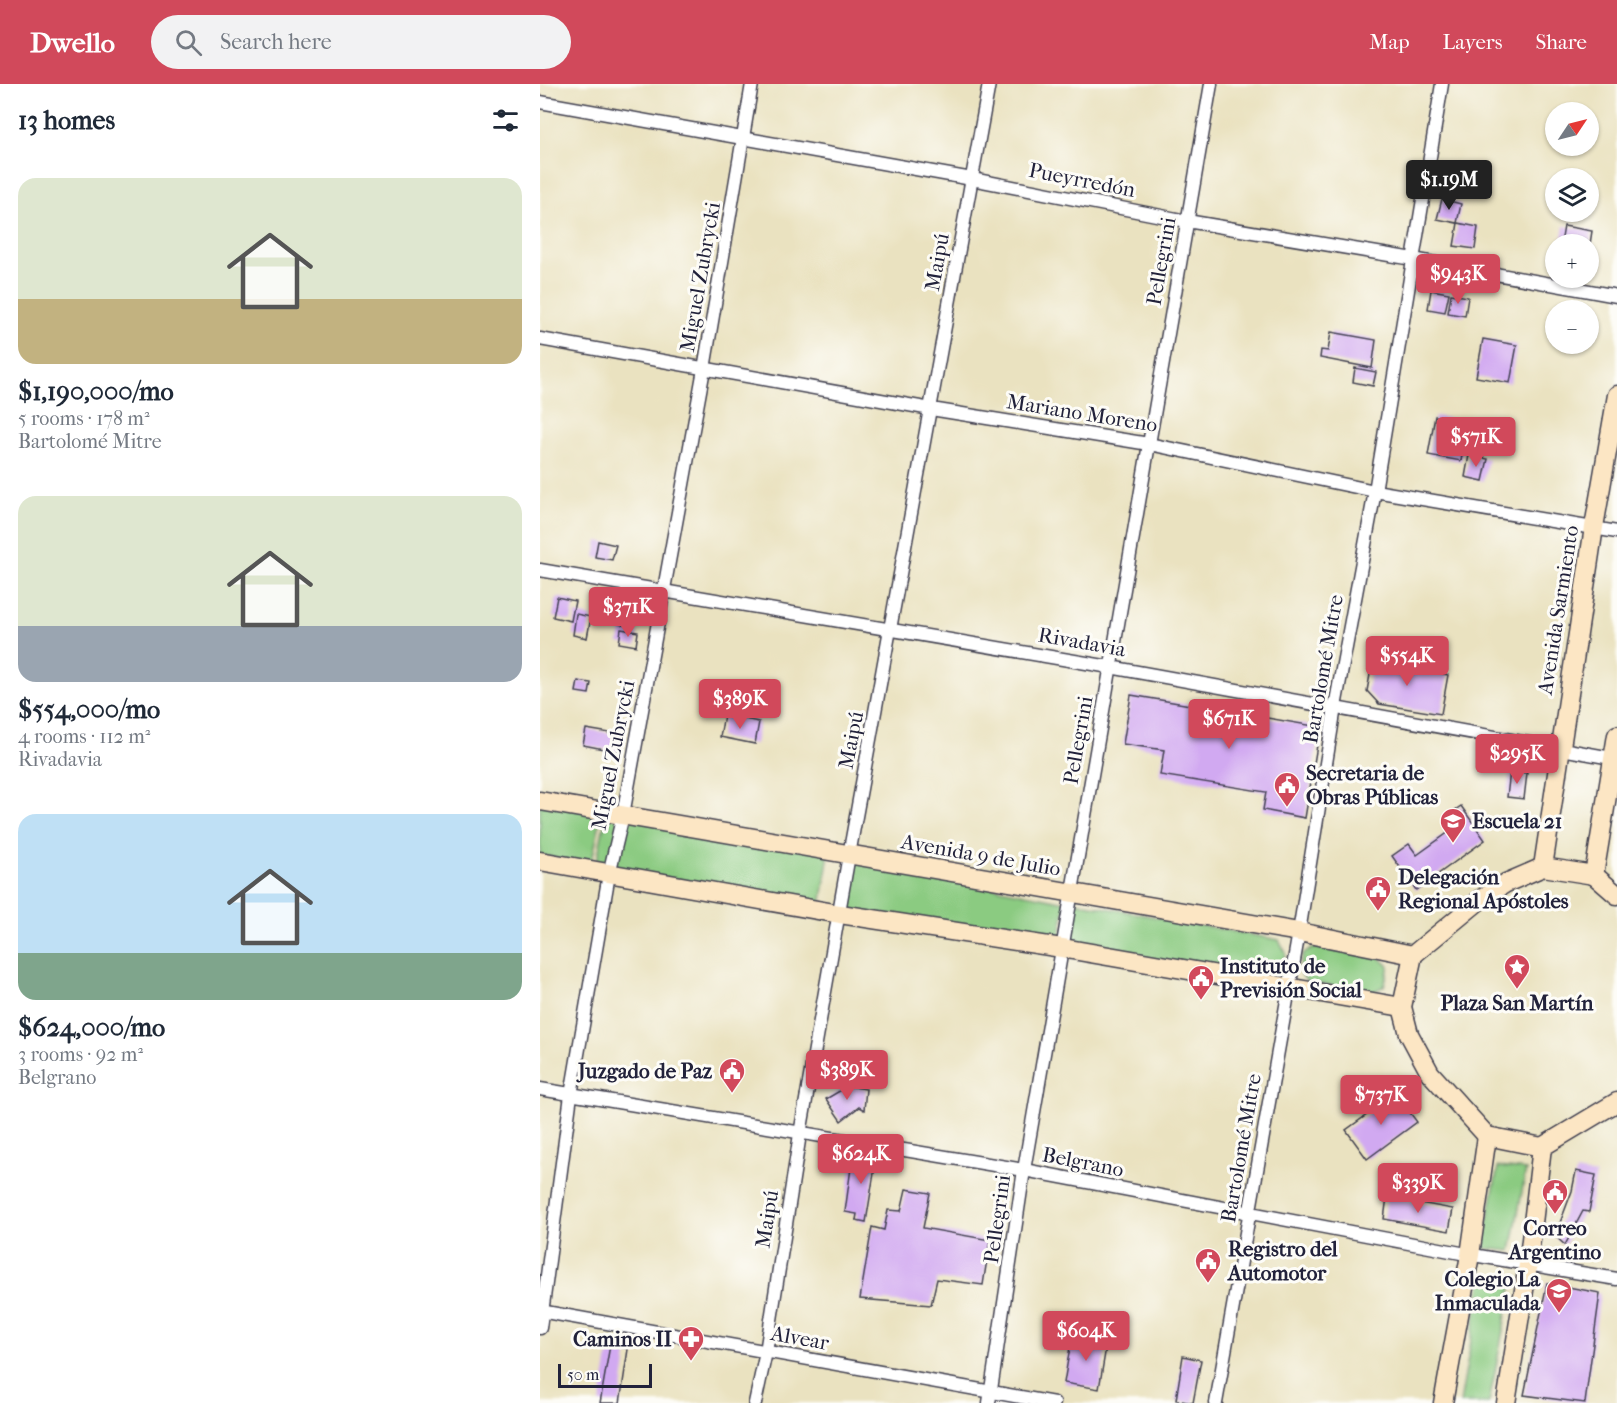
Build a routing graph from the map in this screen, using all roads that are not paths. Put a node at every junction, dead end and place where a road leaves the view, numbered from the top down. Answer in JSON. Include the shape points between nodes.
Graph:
{"nodes":[{"id":1,"x":752,"y":84,"type":"edge"},
{"id":2,"x":989,"y":84,"type":"edge"},
{"id":3,"x":1211,"y":84,"type":"edge"},
{"id":4,"x":1442,"y":84,"type":"edge"},
{"id":5,"x":540,"y":102,"type":"edge"},
{"id":6,"x":743,"y":139,"type":"junction"},
{"id":7,"x":972,"y":179,"type":"junction"},
{"id":8,"x":1187,"y":221,"type":"junction"},
{"id":9,"x":1413,"y":259,"type":"junction"},
{"id":10,"x":1617,"y":296,"type":"edge"},
{"id":11,"x":540,"y":339,"type":"edge"},
{"id":12,"x":704,"y":369,"type":"junction"},
{"id":13,"x":1617,"y":395,"type":"edge"},
{"id":14,"x":931,"y":408,"type":"junction"},
{"id":15,"x":1149,"y":444,"type":"junction"},
{"id":16,"x":1375,"y":491,"type":"junction"},
{"id":17,"x":1594,"y":527,"type":"junction"},
{"id":18,"x":1617,"y":532,"type":"edge"},
{"id":19,"x":540,"y":570,"type":"edge"},
{"id":20,"x":663,"y":591,"type":"junction"},
{"id":21,"x":892,"y":629,"type":"junction"},
{"id":22,"x":1110,"y":667,"type":"junction"},
{"id":23,"x":1335,"y":707,"type":"junction"},
{"id":24,"x":1617,"y":735,"type":"edge"},
{"id":25,"x":1560,"y":747,"type":"junction"},
{"id":26,"x":1615,"y":758,"type":"edge"},
{"id":27,"x":540,"y":801,"type":"edge"},
{"id":28,"x":623,"y":815,"type":"junction"},
{"id":29,"x":849,"y":855,"type":"junction"},
{"id":30,"x":540,"y":861,"type":"edge"},
{"id":31,"x":1543,"y":867,"type":"junction"},
{"id":32,"x":609,"y":874,"type":"junction"},
{"id":33,"x":1594,"y":875,"type":"junction"},
{"id":34,"x":1071,"y":893,"type":"junction"},
{"id":35,"x":1617,"y":895,"type":"edge"},
{"id":36,"x":840,"y":914,"type":"junction"},
{"id":37,"x":1299,"y":932,"type":"junction"},
{"id":38,"x":1062,"y":948,"type":"junction"},
{"id":39,"x":1413,"y":956,"type":"junction"},
{"id":40,"x":1289,"y":989,"type":"junction"},
{"id":41,"x":1402,"y":1007,"type":"junction"},
{"id":42,"x":540,"y":1089,"type":"edge"},
{"id":43,"x":571,"y":1095,"type":"junction"},
{"id":44,"x":1617,"y":1102,"type":"edge"},
{"id":45,"x":800,"y":1134,"type":"junction"},
{"id":46,"x":1487,"y":1136,"type":"junction"},
{"id":47,"x":1542,"y":1147,"type":"junction"},
{"id":48,"x":1024,"y":1170,"type":"junction"},
{"id":49,"x":1250,"y":1214,"type":"junction"},
{"id":50,"x":1470,"y":1255,"type":"junction"},
{"id":51,"x":1528,"y":1265,"type":"junction"},
{"id":52,"x":1617,"y":1279,"type":"edge"},
{"id":53,"x":541,"y":1311,"type":"edge"},
{"id":54,"x":540,"y":1328,"type":"edge"},
{"id":55,"x":766,"y":1352,"type":"junction"},
{"id":56,"x":990,"y":1397,"type":"edge"},
{"id":57,"x":755,"y":1403,"type":"edge"},
{"id":58,"x":1054,"y":1403,"type":"edge"},
{"id":59,"x":1216,"y":1403,"type":"edge"},
{"id":60,"x":1443,"y":1403,"type":"edge"},
{"id":61,"x":1506,"y":1403,"type":"edge"}],
"edges":[{"from":1,"to":6,"type":"street","name":"Miguel Zubrycki"},
{"from":2,"to":7,"type":"street","name":"Maipú"},
{"from":3,"to":8,"type":"street","name":"Pellegrini"},
{"from":4,"to":9,"type":"street","name":"Bartolomé Mitre"},
{"from":5,"to":6,"type":"street","name":"Pueyrredón"},
{"from":6,"to":7,"type":"street","name":"Pueyrredón"},
{"from":6,"to":12,"type":"street","name":"Miguel Zubrycki"},
{"from":7,"to":8,"type":"street","name":"Pueyrredón"},
{"from":7,"to":14,"type":"street","name":"Maipú"},
{"from":8,"to":9,"type":"street","name":"Pueyrredón"},
{"from":8,"to":15,"type":"street","name":"Pellegrini"},
{"from":9,"to":10,"type":"street","name":"Pueyrredón"},
{"from":9,"to":16,"type":"street","name":"Bartolomé Mitre"},
{"from":11,"to":12,"type":"street","name":"Mariano Moreno"},
{"from":12,"to":14,"type":"street","name":"Mariano Moreno"},
{"from":12,"to":20,"type":"street","name":"Miguel Zubrycki"},
{"from":13,"to":17,"type":"main road","name":"Avenida Sarmiento"},
{"from":14,"to":15,"type":"street","name":"Mariano Moreno"},
{"from":14,"to":21,"type":"street","name":"Maipú"},
{"from":15,"to":16,"type":"street","name":"Mariano Moreno"},
{"from":15,"to":22,"type":"street","name":"Pellegrini"},
{"from":16,"to":17,"type":"street","name":"Mariano Moreno"},
{"from":16,"to":23,"type":"street","name":"Bartolomé Mitre"},
{"from":17,"to":18,"type":"street","name":"Mariano Moreno"},
{"from":17,"to":25,"type":"main road","name":"Avenida Sarmiento"},
{"from":19,"to":20,"type":"street","name":"Rivadavia"},
{"from":20,"to":21,"type":"street","name":"Rivadavia"},
{"from":20,"to":28,"type":"street","name":"Miguel Zubrycki"},
{"from":21,"to":22,"type":"street","name":"Rivadavia"},
{"from":21,"to":29,"type":"street","name":"Maipú"},
{"from":22,"to":23,"type":"street","name":"Rivadavia"},
{"from":22,"to":34,"type":"street","name":"Pellegrini"},
{"from":23,"to":25,"type":"street","name":"Rivadavia"},
{"from":23,"to":37,"type":"street","name":"Bartolomé Mitre"},
{"from":24,"to":26,"type":"main road"},
{"from":25,"to":26,"type":"street","name":"Rivadavia"},
{"from":25,"to":31,"type":"main road","name":"Avenida Sarmiento"},
{"from":26,"to":33,"type":"main road"},
{"from":27,"to":28,"type":"main road","name":"Avenida 9 de Julio"},
{"from":28,"to":29,"type":"main road","name":"Avenida 9 de Julio"},
{"from":28,"to":32,"type":"street","name":"Miguel Zubrycki"},
{"from":29,"to":34,"type":"main road","name":"Avenida 9 de Julio"},
{"from":29,"to":36,"type":"street","name":"Maipú"},
{"from":30,"to":32,"type":"main road"},
{"from":31,"to":33,"type":"main road"},
{"from":31,"to":39,"type":"main road","via":[[1481,899]]},
{"from":32,"to":36,"type":"main road"},
{"from":32,"to":43,"type":"street","name":"Miguel Zubrycki"},
{"from":33,"to":35,"type":"main road"},
{"from":34,"to":37,"type":"main road","name":"Avenida 9 de Julio"},
{"from":34,"to":38,"type":"street","name":"Pellegrini"},
{"from":36,"to":38,"type":"main road"},
{"from":36,"to":45,"type":"street","name":"Maipú"},
{"from":37,"to":39,"type":"main road","name":"Avenida 9 de Julio"},
{"from":37,"to":40,"type":"street","name":"Bartolomé Mitre"},
{"from":38,"to":40,"type":"main road"},
{"from":38,"to":48,"type":"street","name":"Pellegrini"},
{"from":39,"to":41,"type":"main road"},
{"from":40,"to":41,"type":"main road"},
{"from":40,"to":49,"type":"street","name":"Bartolomé Mitre"},
{"from":41,"to":46,"type":"main road","via":[[1409,1034],[1430,1072]]},
{"from":42,"to":43,"type":"street","name":"Belgrano"},
{"from":43,"to":45,"type":"street","name":"Belgrano"},
{"from":43,"to":53,"type":"street","name":"Miguel Zubrycki"},
{"from":44,"to":47,"type":"main road"},
{"from":45,"to":48,"type":"street","name":"Belgrano"},
{"from":45,"to":55,"type":"street","name":"Maipú"},
{"from":46,"to":47,"type":"main road"},
{"from":46,"to":50,"type":"main road"},
{"from":47,"to":51,"type":"main road"},
{"from":48,"to":49,"type":"street","name":"Belgrano"},
{"from":48,"to":56,"type":"street","name":"Pellegrini"},
{"from":49,"to":50,"type":"street","name":"Belgrano"},
{"from":49,"to":59,"type":"street","name":"Bartolomé Mitre"},
{"from":50,"to":51,"type":"street","name":"Belgrano"},
{"from":50,"to":60,"type":"main road"},
{"from":51,"to":52,"type":"street","name":"Belgrano"},
{"from":51,"to":61,"type":"main road"},
{"from":53,"to":54,"type":"street","name":"Miguel Zubrycki"},
{"from":53,"to":55,"type":"street","name":"Alvear"},
{"from":55,"to":56,"type":"street","name":"Alvear"},
{"from":55,"to":57,"type":"street","name":"Maipú"},
{"from":56,"to":58,"type":"street","name":"Alvear"}]}
